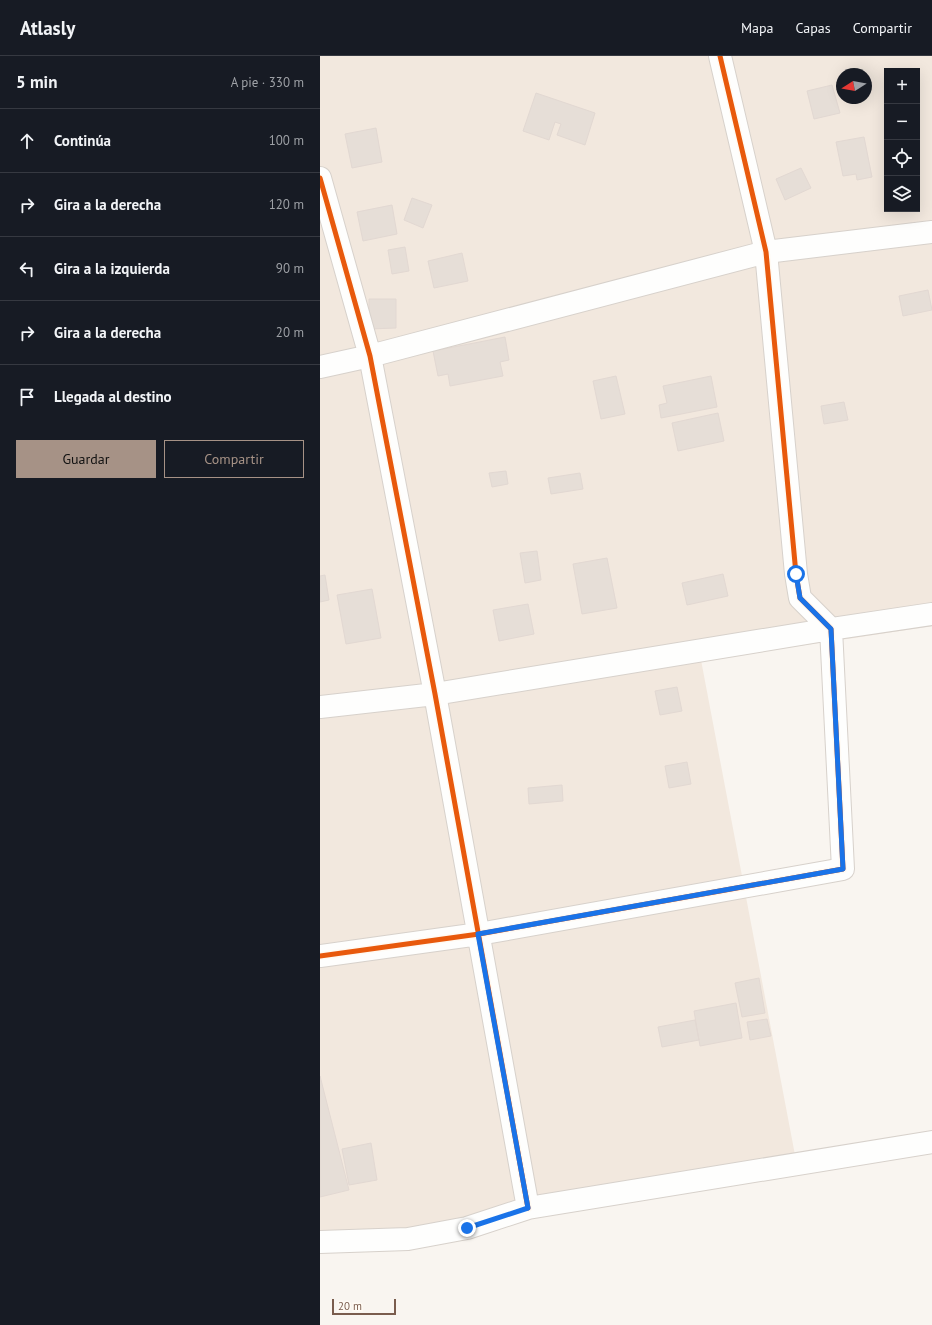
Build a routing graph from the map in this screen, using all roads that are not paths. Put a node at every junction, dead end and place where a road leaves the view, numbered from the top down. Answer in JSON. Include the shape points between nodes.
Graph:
{"nodes":[{"id":1,"x":720,"y":56,"type":"edge"},
{"id":2,"x":320,"y":178,"type":"edge"},
{"id":3,"x":932,"y":232,"type":"edge"},
{"id":4,"x":766,"y":252,"type":"junction"},
{"id":5,"x":370,"y":356,"type":"junction"},
{"id":6,"x":320,"y":366,"type":"edge"},
{"id":7,"x":932,"y":614,"type":"edge"},
{"id":8,"x":831,"y":629,"type":"junction"},
{"id":9,"x":435,"y":694,"type":"junction"},
{"id":10,"x":320,"y":707,"type":"edge"},
{"id":11,"x":478,"y":934,"type":"junction"},
{"id":12,"x":320,"y":956,"type":"edge"},
{"id":13,"x":932,"y":1142,"type":"edge"},
{"id":14,"x":528,"y":1208,"type":"junction"},
{"id":15,"x":320,"y":1242,"type":"edge"}],
"edges":[{"from":1,"to":4,"type":"street"},
{"from":2,"to":5,"type":"street"},
{"from":3,"to":4,"type":"street"},
{"from":4,"to":5,"type":"street"},
{"from":4,"to":8,"type":"street","via":[[800,598]]},
{"from":5,"to":6,"type":"street"},
{"from":5,"to":9,"type":"street"},
{"from":7,"to":8,"type":"street"},
{"from":8,"to":9,"type":"street"},
{"from":8,"to":11,"type":"street","via":[[843,869]]},
{"from":9,"to":10,"type":"street"},
{"from":9,"to":11,"type":"street"},
{"from":11,"to":12,"type":"street"},
{"from":11,"to":14,"type":"street"},
{"from":13,"to":14,"type":"street"},
{"from":14,"to":15,"type":"street","via":[[467,1228],[408,1239]]}]}
